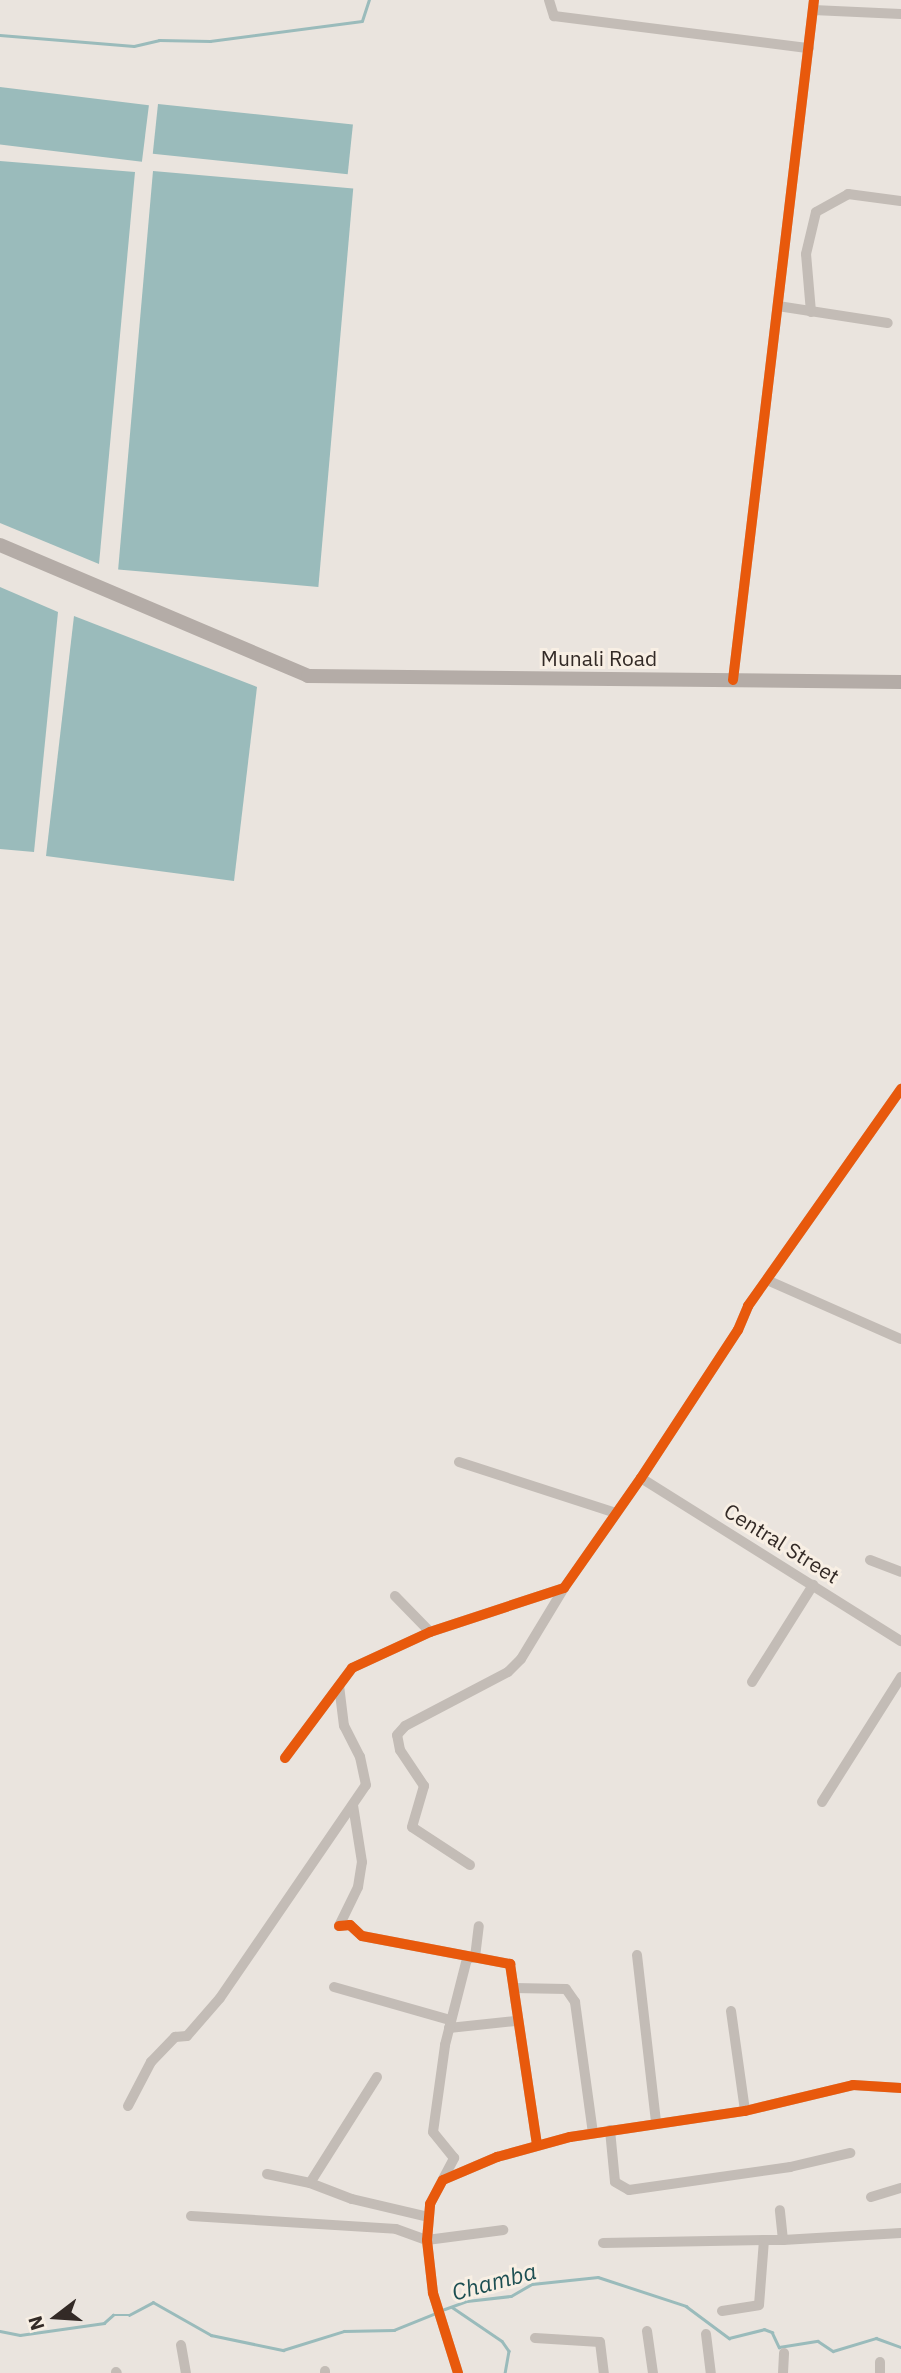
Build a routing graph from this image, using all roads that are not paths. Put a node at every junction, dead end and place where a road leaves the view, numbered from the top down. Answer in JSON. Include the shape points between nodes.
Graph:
{"nodes":[{"id":1,"x":549,"y":0,"type":"edge"},
{"id":2,"x":813,"y":5,"type":"edge"},
{"id":3,"x":901,"y":14,"type":"edge"},
{"id":4,"x":809,"y":48,"type":"junction"},
{"id":5,"x":901,"y":201,"type":"edge"},
{"id":6,"x":778,"y":306,"type":"junction"},
{"id":7,"x":811,"y":312,"type":"junction"},
{"id":8,"x":888,"y":323,"type":"dead end"},
{"id":9,"x":0,"y":545,"type":"edge"},
{"id":10,"x":901,"y":674,"type":"edge"},
{"id":11,"x":734,"y":677,"type":"junction"},
{"id":12,"x":901,"y":682,"type":"edge"},
{"id":13,"x":901,"y":1089,"type":"edge"},
{"id":14,"x":767,"y":1280,"type":"junction"},
{"id":15,"x":901,"y":1339,"type":"edge"},
{"id":16,"x":459,"y":1461,"type":"dead end"},
{"id":17,"x":641,"y":1478,"type":"junction"},
{"id":18,"x":616,"y":1513,"type":"junction"},
{"id":19,"x":870,"y":1560,"type":"dead end"},
{"id":20,"x":901,"y":1572,"type":"edge"},
{"id":21,"x":813,"y":1585,"type":"junction"},
{"id":22,"x":564,"y":1588,"type":"junction"},
{"id":23,"x":395,"y":1595,"type":"dead end"},
{"id":24,"x":430,"y":1632,"type":"junction"},
{"id":25,"x":901,"y":1641,"type":"edge"},
{"id":26,"x":901,"y":1678,"type":"edge"},
{"id":27,"x":752,"y":1682,"type":"dead end"},
{"id":28,"x":339,"y":1687,"type":"junction"},
{"id":29,"x":285,"y":1758,"type":"dead end"},
{"id":30,"x":822,"y":1802,"type":"dead end"},
{"id":31,"x":353,"y":1805,"type":"junction"},
{"id":32,"x":470,"y":1865,"type":"dead end"},
{"id":33,"x":479,"y":1926,"type":"dead end"},
{"id":34,"x":637,"y":1955,"type":"dead end"},
{"id":35,"x":467,"y":1959,"type":"junction"},
{"id":36,"x":334,"y":1987,"type":"dead end"},
{"id":37,"x":514,"y":1988,"type":"junction"},
{"id":38,"x":731,"y":2011,"type":"dead end"},
{"id":39,"x":516,"y":2021,"type":"junction"},
{"id":40,"x":450,"y":2024,"type":"junction"},
{"id":41,"x":377,"y":2077,"type":"dead end"},
{"id":42,"x":901,"y":2088,"type":"edge"},
{"id":43,"x":128,"y":2106,"type":"dead end"},
{"id":44,"x":745,"y":2111,"type":"junction"},
{"id":45,"x":656,"y":2123,"type":"junction"},
{"id":46,"x":610,"y":2130,"type":"junction"},
{"id":47,"x":593,"y":2133,"type":"junction"},
{"id":48,"x":537,"y":2144,"type":"junction"},
{"id":49,"x":850,"y":2153,"type":"dead end"},
{"id":50,"x":267,"y":2174,"type":"dead end"},
{"id":51,"x":443,"y":2180,"type":"junction"},
{"id":52,"x":310,"y":2183,"type":"junction"},
{"id":53,"x":901,"y":2188,"type":"edge"},
{"id":54,"x":872,"y":2197,"type":"dead end"},
{"id":55,"x":780,"y":2210,"type":"dead end"},
{"id":56,"x":191,"y":2216,"type":"dead end"},
{"id":57,"x":428,"y":2217,"type":"junction"},
{"id":58,"x":502,"y":2230,"type":"dead end"},
{"id":59,"x":901,"y":2233,"type":"edge"},
{"id":60,"x":427,"y":2240,"type":"junction"},
{"id":61,"x":764,"y":2240,"type":"junction"},
{"id":62,"x":783,"y":2240,"type":"junction"},
{"id":63,"x":603,"y":2243,"type":"dead end"},
{"id":64,"x":722,"y":2311,"type":"dead end"},
{"id":65,"x":647,"y":2331,"type":"dead end"},
{"id":66,"x":706,"y":2334,"type":"dead end"},
{"id":67,"x":534,"y":2338,"type":"dead end"},
{"id":68,"x":181,"y":2345,"type":"dead end"},
{"id":69,"x":784,"y":2353,"type":"dead end"},
{"id":70,"x":880,"y":2362,"type":"dead end"},
{"id":71,"x":186,"y":2373,"type":"edge"},
{"id":72,"x":458,"y":2373,"type":"edge"},
{"id":73,"x":604,"y":2373,"type":"edge"},
{"id":74,"x":653,"y":2373,"type":"edge"},
{"id":75,"x":711,"y":2373,"type":"edge"},
{"id":76,"x":783,"y":2373,"type":"edge"},
{"id":77,"x":880,"y":2373,"type":"edge"}],
"edges":[{"from":1,"to":4,"type":"street","via":[[554,16]]},
{"from":2,"to":3,"type":"street"},
{"from":2,"to":4,"type":"street"},
{"from":4,"to":6,"type":"street"},
{"from":5,"to":7,"type":"street","via":[[848,194],[816,212],[806,254]]},
{"from":6,"to":7,"type":"street"},
{"from":6,"to":11,"type":"street"},
{"from":7,"to":8,"type":"street"},
{"from":9,"to":11,"type":"main road","name":"Munali Road","via":[[298,669]]},
{"from":10,"to":11,"type":"main road","name":"Munali Road"},
{"from":11,"to":12,"type":"main road","name":"Munali Road"},
{"from":13,"to":14,"type":"street"},
{"from":14,"to":15,"type":"street"},
{"from":14,"to":17,"type":"street","via":[[745,1304],[738,1330]]},
{"from":16,"to":18,"type":"street"},
{"from":17,"to":18,"type":"street"},
{"from":17,"to":21,"type":"street","name":"Central Street"},
{"from":18,"to":22,"type":"street"},
{"from":19,"to":20,"type":"street"},
{"from":21,"to":25,"type":"street","name":"Central Street"},
{"from":21,"to":27,"type":"street"},
{"from":22,"to":24,"type":"street"},
{"from":22,"to":32,"type":"street","via":[[522,1659],[508,1672],[405,1726],[397,1735],[400,1750],[424,1786],[412,1827]]},
{"from":23,"to":24,"type":"street"},
{"from":24,"to":28,"type":"street","via":[[352,1668]]},
{"from":26,"to":30,"type":"street"},
{"from":28,"to":29,"type":"street"},
{"from":28,"to":31,"type":"street","via":[[344,1726],[366,1776]]},
{"from":31,"to":35,"type":"street","via":[[362,1862],[358,1887],[339,1926],[350,1925],[362,1936]]},
{"from":31,"to":43,"type":"street","via":[[220,1998],[187,2036],[175,2037],[151,2062]]},
{"from":33,"to":35,"type":"street","via":[[475,1957]]},
{"from":34,"to":45,"type":"street"},
{"from":35,"to":37,"type":"street","via":[[509,1963]]},
{"from":35,"to":40,"type":"street"},
{"from":36,"to":40,"type":"street"},
{"from":37,"to":39,"type":"street"},
{"from":37,"to":47,"type":"street","via":[[566,1989],[575,2002]]},
{"from":38,"to":44,"type":"street"},
{"from":39,"to":40,"type":"street"},
{"from":39,"to":48,"type":"street"},
{"from":40,"to":51,"type":"street","via":[[433,2132],[454,2158]]},
{"from":41,"to":52,"type":"street"},
{"from":42,"to":44,"type":"street","via":[[853,2085]]},
{"from":44,"to":45,"type":"street"},
{"from":45,"to":46,"type":"street"},
{"from":46,"to":47,"type":"street"},
{"from":46,"to":49,"type":"street","via":[[615,2182],[629,2190],[790,2167]]},
{"from":47,"to":48,"type":"street"},
{"from":48,"to":51,"type":"street"},
{"from":50,"to":52,"type":"street"},
{"from":51,"to":57,"type":"street"},
{"from":52,"to":57,"type":"street","via":[[352,2199]]},
{"from":53,"to":54,"type":"street"},
{"from":55,"to":62,"type":"street"},
{"from":56,"to":60,"type":"street","via":[[396,2229]]},
{"from":57,"to":60,"type":"street"},
{"from":58,"to":60,"type":"street"},
{"from":59,"to":62,"type":"street"},
{"from":60,"to":72,"type":"street","via":[[438,2308]]},
{"from":61,"to":62,"type":"street"},
{"from":61,"to":63,"type":"street"},
{"from":61,"to":64,"type":"street","via":[[759,2305]]},
{"from":65,"to":74,"type":"street"},
{"from":66,"to":75,"type":"street"},
{"from":67,"to":73,"type":"street","via":[[600,2342]]},
{"from":68,"to":71,"type":"street"},
{"from":69,"to":76,"type":"street"},
{"from":70,"to":77,"type":"street"}]}
